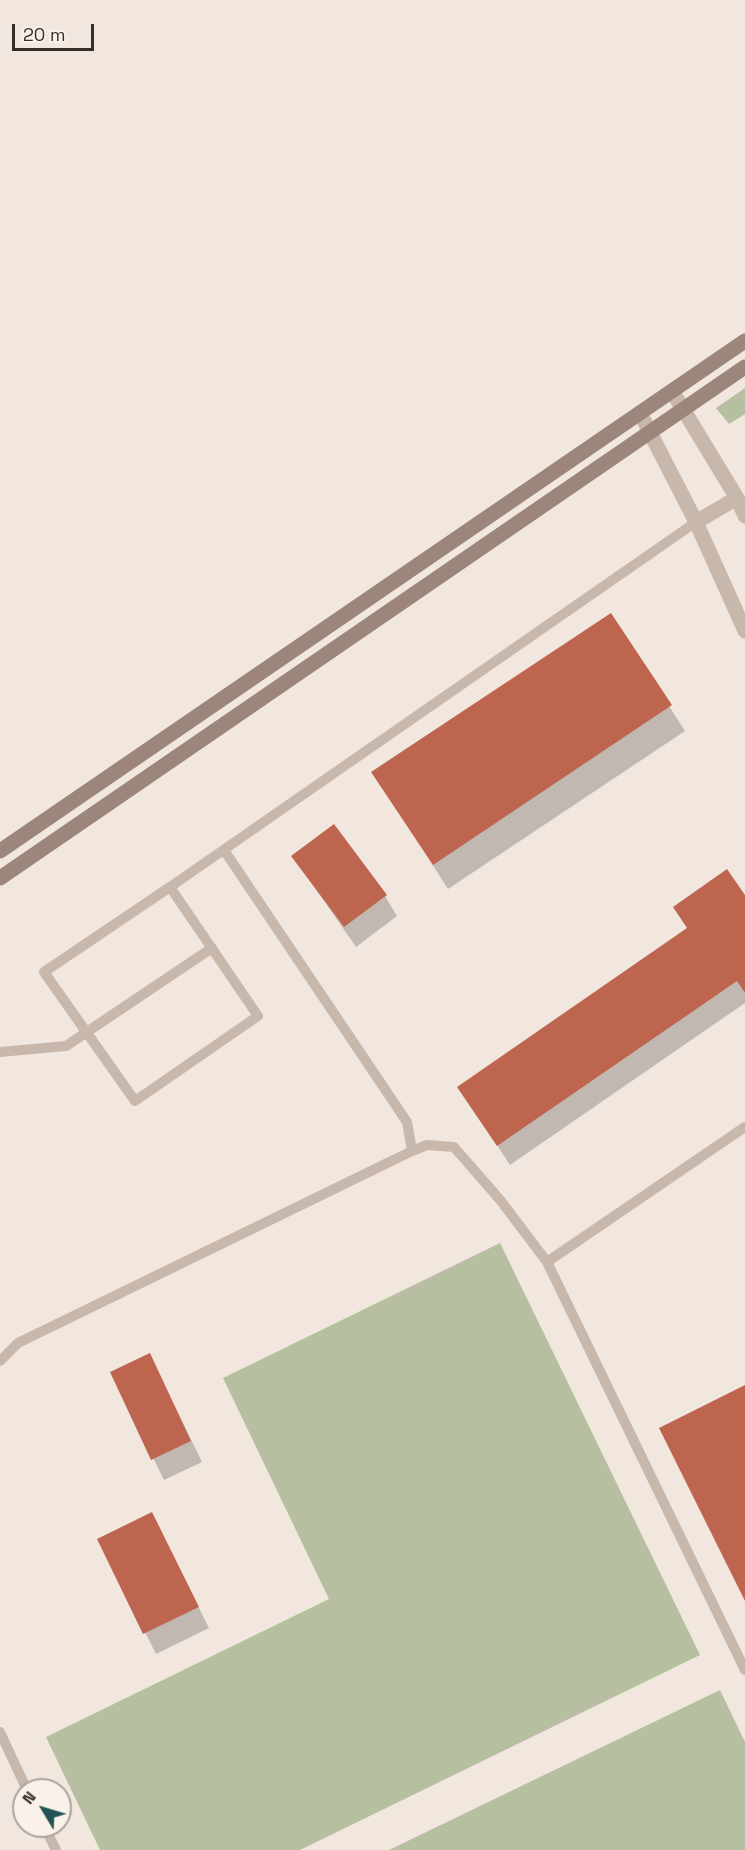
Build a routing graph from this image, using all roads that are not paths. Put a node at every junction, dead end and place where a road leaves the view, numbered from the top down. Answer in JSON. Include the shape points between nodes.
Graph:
{"nodes":[{"id":1,"x":745,"y":341,"type":"edge"},
{"id":2,"x":745,"y":367,"type":"edge"},
{"id":3,"x":672,"y":391,"type":"junction"},
{"id":4,"x":684,"y":410,"type":"junction"},
{"id":5,"x":640,"y":413,"type":"junction"},
{"id":6,"x":651,"y":432,"type":"junction"},
{"id":7,"x":737,"y":498,"type":"junction"},
{"id":8,"x":745,"y":516,"type":"edge"},
{"id":9,"x":696,"y":522,"type":"junction"},
{"id":10,"x":745,"y":631,"type":"edge"},
{"id":11,"x":224,"y":850,"type":"junction"},
{"id":12,"x":0,"y":851,"type":"edge"},
{"id":13,"x":0,"y":878,"type":"edge"},
{"id":14,"x":170,"y":887,"type":"junction"},
{"id":15,"x":212,"y":948,"type":"junction"},
{"id":16,"x":87,"y":1033,"type":"junction"},
{"id":17,"x":0,"y":1052,"type":"edge"},
{"id":18,"x":745,"y":1127,"type":"edge"},
{"id":19,"x":412,"y":1151,"type":"junction"},
{"id":20,"x":547,"y":1262,"type":"junction"},
{"id":21,"x":0,"y":1361,"type":"edge"},
{"id":22,"x":745,"y":1670,"type":"edge"},
{"id":23,"x":0,"y":1732,"type":"edge"},
{"id":24,"x":21,"y":1778,"type":"edge"}],
"edges":[{"from":1,"to":3,"type":"main road"},
{"from":2,"to":4,"type":"main road"},
{"from":3,"to":4,"type":"street"},
{"from":3,"to":5,"type":"main road"},
{"from":4,"to":6,"type":"main road"},
{"from":4,"to":7,"type":"street"},
{"from":5,"to":6,"type":"street"},
{"from":5,"to":12,"type":"main road"},
{"from":6,"to":9,"type":"street"},
{"from":6,"to":13,"type":"main road"},
{"from":7,"to":8,"type":"street"},
{"from":7,"to":9,"type":"street"},
{"from":9,"to":10,"type":"street"},
{"from":9,"to":11,"type":"lane"},
{"from":11,"to":14,"type":"lane"},
{"from":11,"to":19,"type":"lane","via":[[407,1122]]},
{"from":14,"to":15,"type":"lane"},
{"from":14,"to":16,"type":"lane","via":[[44,972]]},
{"from":15,"to":16,"type":"lane"},
{"from":15,"to":16,"type":"lane","via":[[258,1016],[135,1101]]},
{"from":16,"to":17,"type":"lane","via":[[66,1046]]},
{"from":18,"to":20,"type":"lane"},
{"from":19,"to":20,"type":"lane","via":[[427,1146],[454,1147]]},
{"from":19,"to":21,"type":"lane","via":[[18,1343]]},
{"from":20,"to":22,"type":"lane"},
{"from":23,"to":24,"type":"lane"}]}
